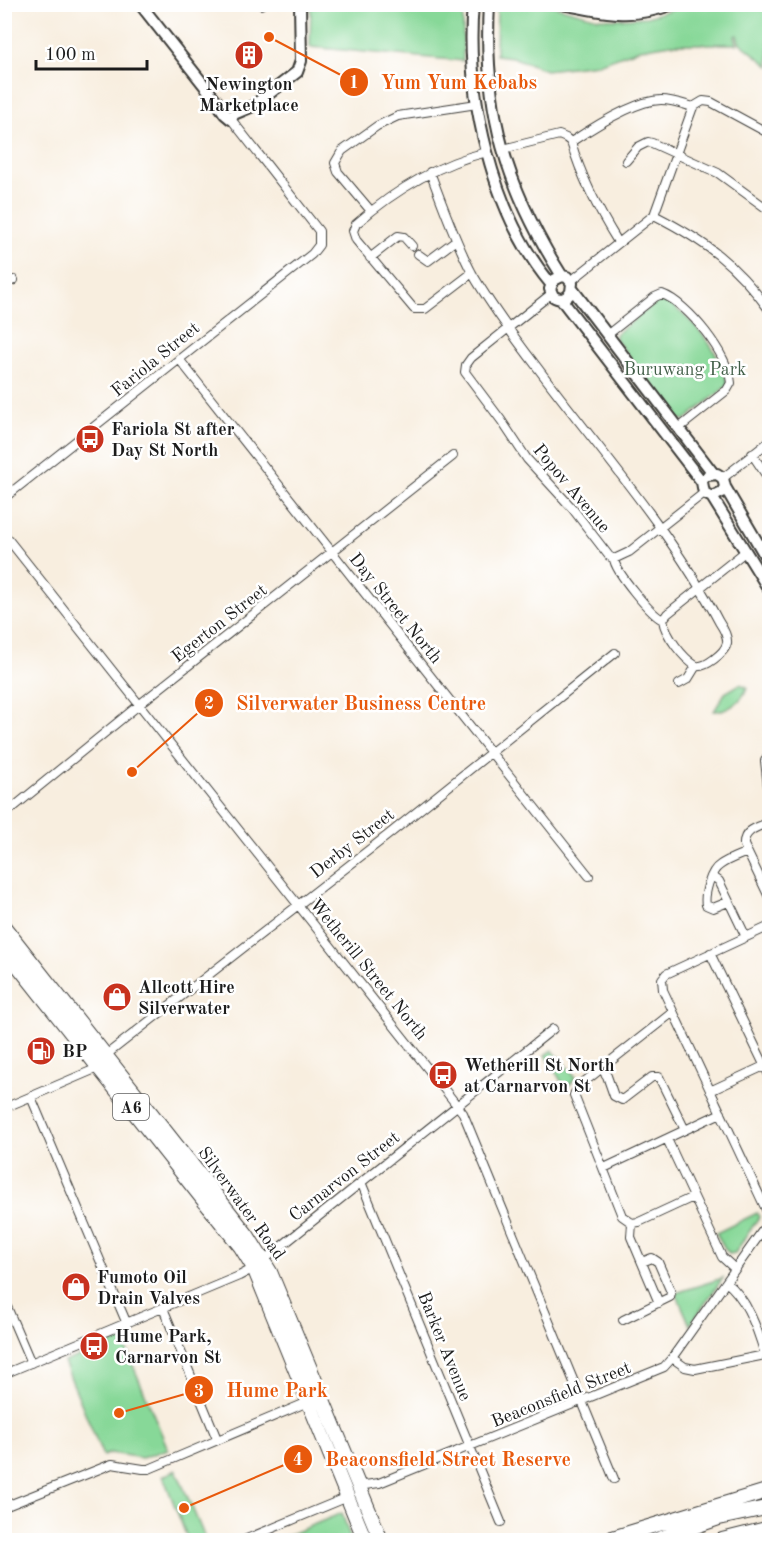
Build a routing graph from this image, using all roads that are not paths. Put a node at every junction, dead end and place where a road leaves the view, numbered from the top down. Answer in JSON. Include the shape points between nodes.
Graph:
{"nodes":[{"id":1,"x":140,"y":4,"type":"edge"},
{"id":2,"x":300,"y":4,"type":"edge"},
{"id":3,"x":473,"y":4,"type":"edge"},
{"id":4,"x":489,"y":4,"type":"edge"},
{"id":5,"x":562,"y":4,"type":"edge"},
{"id":6,"x":603,"y":4,"type":"edge"},
{"id":7,"x":647,"y":4,"type":"edge"},
{"id":8,"x":673,"y":4,"type":"edge"},
{"id":9,"x":477,"y":104,"type":"junction"},
{"id":10,"x":693,"y":107,"type":"junction"},
{"id":11,"x":232,"y":113,"type":"junction"},
{"id":12,"x":770,"y":134,"type":"edge"},
{"id":13,"x":571,"y":142,"type":"junction"},
{"id":14,"x":503,"y":149,"type":"junction"},
{"id":15,"x":487,"y":152,"type":"junction"},
{"id":16,"x":678,"y":154,"type":"junction"},
{"id":17,"x":626,"y":161,"type":"dead end"},
{"id":18,"x":430,"y":172,"type":"junction"},
{"id":19,"x":371,"y":211,"type":"junction"},
{"id":20,"x":770,"y":211,"type":"edge"},
{"id":21,"x":654,"y":215,"type":"junction"},
{"id":22,"x":456,"y":240,"type":"junction"},
{"id":23,"x":618,"y":242,"type":"junction"},
{"id":24,"x":412,"y":246,"type":"dead end"},
{"id":25,"x":418,"y":255,"type":"dead end"},
{"id":26,"x":370,"y":258,"type":"junction"},
{"id":27,"x":472,"y":273,"type":"junction"},
{"id":28,"x":14,"y":280,"type":"dead end"},
{"id":29,"x":569,"y":282,"type":"junction"},
{"id":30,"x":4,"y":284,"type":"edge"},
{"id":31,"x":554,"y":292,"type":"junction"},
{"id":32,"x":770,"y":311,"type":"edge"},
{"id":33,"x":508,"y":329,"type":"junction"},
{"id":34,"x":607,"y":334,"type":"junction"},
{"id":35,"x":179,"y":359,"type":"junction"},
{"id":36,"x":679,"y":428,"type":"junction"},
{"id":37,"x":770,"y":441,"type":"edge"},
{"id":38,"x":752,"y":454,"type":"junction"},
{"id":39,"x":453,"y":456,"type":"dead end"},
{"id":40,"x":721,"y":480,"type":"junction"},
{"id":41,"x":770,"y":481,"type":"edge"},
{"id":42,"x":706,"y":491,"type":"junction"},
{"id":43,"x":4,"y":498,"type":"edge"},
{"id":44,"x":660,"y":526,"type":"junction"},
{"id":45,"x":4,"y":534,"type":"edge"},
{"id":46,"x":746,"y":551,"type":"junction"},
{"id":47,"x":332,"y":552,"type":"junction"},
{"id":48,"x":614,"y":559,"type":"junction"},
{"id":49,"x":770,"y":564,"type":"edge"},
{"id":50,"x":700,"y":588,"type":"junction"},
{"id":51,"x":770,"y":591,"type":"edge"},
{"id":52,"x":663,"y":621,"type":"junction"},
{"id":53,"x":615,"y":653,"type":"dead end"},
{"id":54,"x":696,"y":666,"type":"junction"},
{"id":55,"x":680,"y":684,"type":"dead end"},
{"id":56,"x":139,"y":705,"type":"junction"},
{"id":57,"x":770,"y":751,"type":"edge"},
{"id":58,"x":491,"y":752,"type":"junction"},
{"id":59,"x":770,"y":804,"type":"edge"},
{"id":60,"x":4,"y":815,"type":"edge"},
{"id":61,"x":770,"y":822,"type":"edge"},
{"id":62,"x":747,"y":852,"type":"junction"},
{"id":63,"x":589,"y":876,"type":"dead end"},
{"id":64,"x":712,"y":876,"type":"junction"},
{"id":65,"x":770,"y":899,"type":"edge"},
{"id":66,"x":728,"y":902,"type":"junction"},
{"id":67,"x":298,"y":905,"type":"junction"},
{"id":68,"x":770,"y":926,"type":"edge"},
{"id":69,"x":4,"y":927,"type":"edge"},
{"id":70,"x":746,"y":937,"type":"junction"},
{"id":71,"x":4,"y":948,"type":"edge"},
{"id":72,"x":711,"y":953,"type":"junction"},
{"id":73,"x":18,"y":965,"type":"junction"},
{"id":74,"x":4,"y":971,"type":"edge"},
{"id":75,"x":673,"y":1012,"type":"junction"},
{"id":76,"x":553,"y":1029,"type":"dead end"},
{"id":77,"x":103,"y":1061,"type":"junction"},
{"id":78,"x":764,"y":1066,"type":"junction"},
{"id":79,"x":601,"y":1068,"type":"junction"},
{"id":80,"x":770,"y":1077,"type":"edge"},
{"id":81,"x":710,"y":1091,"type":"junction"},
{"id":82,"x":31,"y":1096,"type":"junction"},
{"id":83,"x":458,"y":1105,"type":"junction"},
{"id":84,"x":4,"y":1108,"type":"edge"},
{"id":85,"x":721,"y":1113,"type":"junction"},
{"id":86,"x":685,"y":1130,"type":"junction"},
{"id":87,"x":667,"y":1139,"type":"junction"},
{"id":88,"x":604,"y":1168,"type":"junction"},
{"id":89,"x":361,"y":1182,"type":"junction"},
{"id":90,"x":693,"y":1197,"type":"junction"},
{"id":91,"x":770,"y":1218,"type":"edge"},
{"id":92,"x":770,"y":1223,"type":"edge"},
{"id":93,"x":632,"y":1224,"type":"junction"},
{"id":94,"x":642,"y":1262,"type":"junction"},
{"id":95,"x":258,"y":1264,"type":"junction"},
{"id":96,"x":735,"y":1269,"type":"junction"},
{"id":97,"x":666,"y":1281,"type":"junction"},
{"id":98,"x":726,"y":1282,"type":"junction"},
{"id":99,"x":653,"y":1288,"type":"junction"},
{"id":100,"x":4,"y":1300,"type":"edge"},
{"id":101,"x":659,"y":1303,"type":"junction"},
{"id":102,"x":163,"y":1308,"type":"junction"},
{"id":103,"x":623,"y":1320,"type":"dead end"},
{"id":104,"x":127,"y":1324,"type":"junction"},
{"id":105,"x":767,"y":1355,"type":"edge"},
{"id":106,"x":672,"y":1358,"type":"junction"},
{"id":107,"x":31,"y":1363,"type":"junction"},
{"id":108,"x":4,"y":1374,"type":"edge"},
{"id":109,"x":582,"y":1401,"type":"junction"},
{"id":110,"x":308,"y":1402,"type":"junction"},
{"id":111,"x":217,"y":1439,"type":"junction"},
{"id":112,"x":470,"y":1447,"type":"junction"},
{"id":113,"x":614,"y":1479,"type":"dead end"},
{"id":114,"x":357,"y":1482,"type":"junction"},
{"id":115,"x":770,"y":1490,"type":"edge"},
{"id":116,"x":348,"y":1497,"type":"junction"},
{"id":117,"x":4,"y":1507,"type":"edge"},
{"id":118,"x":770,"y":1507,"type":"edge"},
{"id":119,"x":501,"y":1522,"type":"dead end"},
{"id":120,"x":770,"y":1528,"type":"edge"},
{"id":121,"x":244,"y":1540,"type":"edge"},
{"id":122,"x":365,"y":1540,"type":"edge"},
{"id":123,"x":381,"y":1540,"type":"edge"},
{"id":124,"x":606,"y":1540,"type":"edge"},
{"id":125,"x":656,"y":1540,"type":"edge"},
{"id":126,"x":722,"y":1540,"type":"edge"}],
"edges":[{"from":1,"to":11,"type":"street","via":[[215,99]]},
{"from":2,"to":11,"type":"street","via":[[301,61],[297,72],[253,106]]},
{"from":3,"to":9,"type":"street","via":[[472,55]]},
{"from":4,"to":14,"type":"street","via":[[489,74]]},
{"from":5,"to":8,"type":"street","via":[[615,14]]},
{"from":6,"to":7,"type":"street"},
{"from":9,"to":15,"type":"street"},
{"from":9,"to":19,"type":"street","via":[[398,116],[342,151],[335,163],[338,172]]},
{"from":10,"to":12,"type":"street","via":[[702,101],[711,102]]},
{"from":10,"to":13,"type":"street","via":[[660,100],[642,103]]},
{"from":10,"to":16,"type":"street"},
{"from":11,"to":35,"type":"street","name":"Fariola Street","via":[[319,231],[321,242],[312,254]]},
{"from":13,"to":14,"type":"street","via":[[559,135]]},
{"from":13,"to":23,"type":"street","via":[[594,203]]},
{"from":14,"to":29,"type":"street","via":[[526,214]]},
{"from":15,"to":18,"type":"street"},
{"from":15,"to":31,"type":"street","via":[[514,223]]},
{"from":16,"to":17,"type":"street","via":[[648,142]]},
{"from":16,"to":20,"type":"street","via":[[718,173]]},
{"from":16,"to":21,"type":"street"},
{"from":18,"to":19,"type":"street"},
{"from":18,"to":22,"type":"street"},
{"from":19,"to":26,"type":"street","via":[[353,231]]},
{"from":21,"to":23,"type":"street"},
{"from":21,"to":32,"type":"street","via":[[724,258]]},
{"from":22,"to":25,"type":"street","via":[[428,261]]},
{"from":22,"to":27,"type":"street"},
{"from":23,"to":29,"type":"street"},
{"from":24,"to":26,"type":"street","via":[[398,236]]},
{"from":26,"to":27,"type":"street","via":[[411,307],[418,310],[425,309]]},
{"from":27,"to":33,"type":"street"},
{"from":28,"to":30,"type":"street"},
{"from":29,"to":31,"type":"street","via":[[555,279]]},
{"from":29,"to":31,"type":"street","via":[[568,296]]},
{"from":29,"to":34,"type":"street"},
{"from":31,"to":33,"type":"street"},
{"from":31,"to":42,"type":"street"},
{"from":33,"to":44,"type":"street"},
{"from":33,"to":48,"type":"street","name":"Popov Avenue","via":[[471,358],[465,368],[467,376],[527,459]]},
{"from":34,"to":36,"type":"street"},
{"from":34,"to":36,"type":"street","via":[[662,294],[687,313],[710,339],[731,383]]},
{"from":35,"to":43,"type":"street","name":"Fariola Street"},
{"from":35,"to":47,"type":"street","name":"Day Street North"},
{"from":36,"to":40,"type":"street"},
{"from":37,"to":38,"type":"street"},
{"from":38,"to":40,"type":"street"},
{"from":38,"to":41,"type":"street"},
{"from":39,"to":47,"type":"street","name":"Egerton Street"},
{"from":40,"to":42,"type":"street","via":[[722,492]]},
{"from":40,"to":42,"type":"street","via":[[706,476]]},
{"from":40,"to":49,"type":"street"},
{"from":42,"to":44,"type":"street"},
{"from":42,"to":46,"type":"street"},
{"from":44,"to":48,"type":"street","via":[[629,552]]},
{"from":44,"to":50,"type":"street"},
{"from":45,"to":56,"type":"street","name":"Wetherill Street North"},
{"from":46,"to":50,"type":"street"},
{"from":46,"to":51,"type":"street"},
{"from":47,"to":56,"type":"street","name":"Egerton Street"},
{"from":47,"to":58,"type":"street","name":"Day Street North"},
{"from":48,"to":52,"type":"street","name":"Popov Avenue","via":[[646,607]]},
{"from":50,"to":52,"type":"street"},
{"from":50,"to":54,"type":"street","via":[[727,643],[705,665]]},
{"from":52,"to":54,"type":"street","name":"Popov Avenue"},
{"from":53,"to":58,"type":"street","name":"Derby Street"},
{"from":54,"to":55,"type":"street"},
{"from":56,"to":60,"type":"street","name":"Egerton Street"},
{"from":56,"to":67,"type":"street","name":"Wetherill Street North"},
{"from":57,"to":59,"type":"street","via":[[765,761]]},
{"from":58,"to":63,"type":"street","name":"Day Street North"},
{"from":58,"to":67,"type":"street","name":"Derby Street"},
{"from":61,"to":62,"type":"street","via":[[745,835]]},
{"from":62,"to":64,"type":"street","via":[[719,865]]},
{"from":62,"to":65,"type":"street"},
{"from":64,"to":66,"type":"street","via":[[719,881]]},
{"from":64,"to":66,"type":"street","via":[[706,905],[713,908]]},
{"from":66,"to":70,"type":"street"},
{"from":67,"to":77,"type":"street","name":"Derby Street"},
{"from":67,"to":83,"type":"street","name":"Wetherill Street North"},
{"from":68,"to":70,"type":"street"},
{"from":69,"to":77,"type":"highway","name":"Silverwater Road","number":"A6"},
{"from":70,"to":72,"type":"street"},
{"from":71,"to":73,"type":"highway","name":"Silverwater Road","number":"A6"},
{"from":72,"to":75,"type":"street","via":[[662,979],[661,986]]},
{"from":72,"to":78,"type":"street"},
{"from":73,"to":74,"type":"street"},
{"from":73,"to":77,"type":"highway","name":"Silverwater Road","number":"A6"},
{"from":75,"to":79,"type":"street"},
{"from":75,"to":81,"type":"street"},
{"from":76,"to":83,"type":"street","name":"Carnarvon Street"},
{"from":77,"to":82,"type":"street","name":"Derby Street"},
{"from":77,"to":95,"type":"highway","name":"Silverwater Road","number":"A6","via":[[247,1235]]},
{"from":78,"to":80,"type":"street"},
{"from":78,"to":81,"type":"street"},
{"from":79,"to":86,"type":"street","via":[[614,1096],[622,1100],[652,1077],[659,1077]]},
{"from":79,"to":88,"type":"street","via":[[574,1095]]},
{"from":81,"to":85,"type":"street"},
{"from":82,"to":84,"type":"street","name":"Derby Street"},
{"from":82,"to":104,"type":"street"},
{"from":83,"to":89,"type":"street","name":"Carnarvon Street"},
{"from":83,"to":109,"type":"street","name":"Wetherill Street North"},
{"from":85,"to":86,"type":"street"},
{"from":85,"to":91,"type":"street"},
{"from":86,"to":87,"type":"street"},
{"from":87,"to":88,"type":"street"},
{"from":87,"to":90,"type":"street"},
{"from":88,"to":93,"type":"street","via":[[622,1216]]},
{"from":89,"to":95,"type":"street","name":"Carnarvon Street"},
{"from":89,"to":112,"type":"street","name":"Barker Avenue"},
{"from":90,"to":93,"type":"street"},
{"from":90,"to":96,"type":"street","via":[[722,1257]]},
{"from":92,"to":96,"type":"street"},
{"from":93,"to":94,"type":"street","via":[[632,1237]]},
{"from":94,"to":97,"type":"street","via":[[655,1259]]},
{"from":94,"to":99,"type":"street"},
{"from":95,"to":102,"type":"street","name":"Carnarvon Street"},
{"from":95,"to":110,"type":"highway","name":"Silverwater Road","number":"A6"},
{"from":95,"to":114,"type":"highway","name":"Silverwater Road","number":"A6","via":[[277,1287]]},
{"from":96,"to":98,"type":"street"},
{"from":97,"to":99,"type":"street"},
{"from":97,"to":101,"type":"street","via":[[670,1297]]},
{"from":98,"to":105,"type":"street","via":[[739,1294]]},
{"from":98,"to":106,"type":"street"},
{"from":99,"to":101,"type":"street"},
{"from":100,"to":107,"type":"street"},
{"from":101,"to":103,"type":"street"},
{"from":102,"to":104,"type":"street","name":"Carnarvon Street"},
{"from":102,"to":111,"type":"street"},
{"from":104,"to":107,"type":"street","name":"Carnarvon Street"},
{"from":105,"to":106,"type":"street","via":[[695,1369]]},
{"from":106,"to":109,"type":"street","name":"Beaconsfield Street","via":[[657,1371]]},
{"from":107,"to":108,"type":"street","name":"Carnarvon Street"},
{"from":109,"to":112,"type":"street","name":"Beaconsfield Street"},
{"from":109,"to":113,"type":"street","name":"Wetherill Street North"},
{"from":110,"to":111,"type":"street"},
{"from":110,"to":116,"type":"highway","name":"Silverwater Road","number":"A6"},
{"from":111,"to":117,"type":"street","via":[[149,1468],[112,1464]]},
{"from":112,"to":114,"type":"street","name":"Beaconsfield Street","via":[[379,1484]]},
{"from":112,"to":119,"type":"street","name":"Barker Avenue"},
{"from":114,"to":123,"type":"highway","name":"Silverwater Road","number":"A6"},
{"from":115,"to":124,"type":"highway"},
{"from":116,"to":121,"type":"street"},
{"from":116,"to":122,"type":"highway","name":"Silverwater Road","number":"A6"},
{"from":118,"to":125,"type":"highway","via":[[719,1518]]},
{"from":120,"to":126,"type":"highway"}]}
